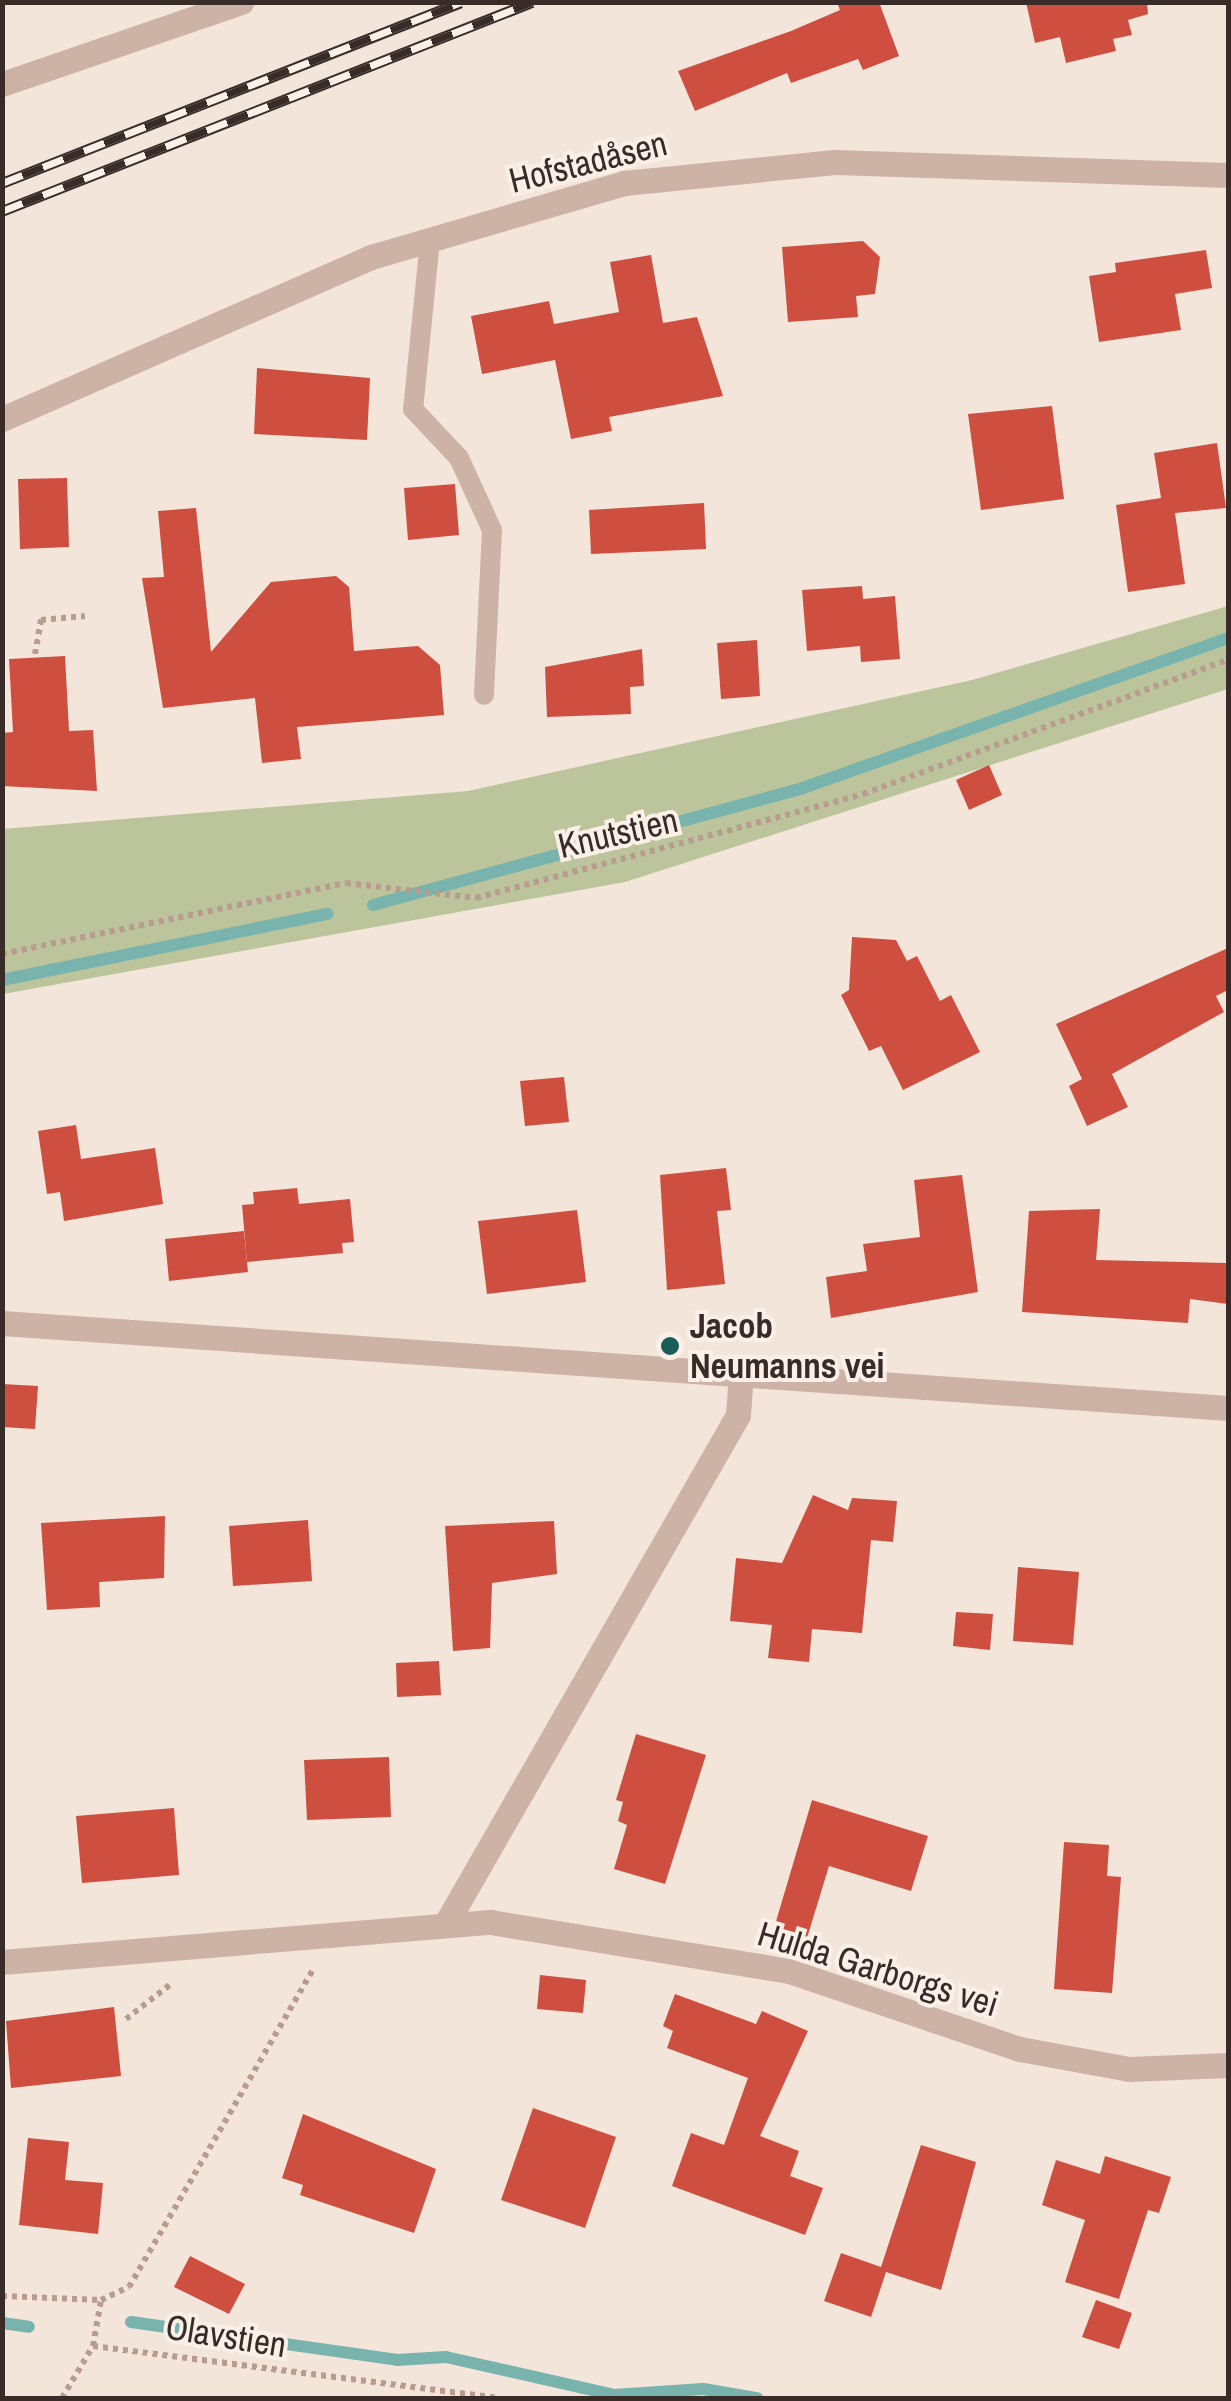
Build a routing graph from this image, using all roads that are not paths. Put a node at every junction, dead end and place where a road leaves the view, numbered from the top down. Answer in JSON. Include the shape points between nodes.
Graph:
{"nodes":[{"id":1,"x":241,"y":2,"type":"edge"},
{"id":2,"x":2,"y":84,"type":"edge"},
{"id":3,"x":1228,"y":175,"type":"edge"},
{"id":4,"x":430,"y":240,"type":"junction"},
{"id":5,"x":2,"y":419,"type":"edge"},
{"id":6,"x":484,"y":695,"type":"dead end"},
{"id":7,"x":2,"y":1323,"type":"edge"},
{"id":8,"x":742,"y":1376,"type":"junction"},
{"id":9,"x":1228,"y":1408,"type":"edge"},
{"id":10,"x":448,"y":1920,"type":"junction"},
{"id":11,"x":2,"y":1962,"type":"edge"},
{"id":12,"x":1228,"y":2065,"type":"edge"}],
"edges":[{"from":1,"to":2,"type":"street"},
{"from":3,"to":4,"type":"street","name":"Hofstadåsen","via":[[1037,165],[732,166],[624,182]]},
{"from":4,"to":5,"type":"street","name":"Hofstadåsen","via":[[371,256]]},
{"from":4,"to":6,"type":"lane","via":[[413,408],[459,458],[492,530]]},
{"from":7,"to":8,"type":"street"},
{"from":8,"to":9,"type":"street"},
{"from":8,"to":10,"type":"street","via":[[738,1415]]},
{"from":10,"to":11,"type":"street","name":"Hulda Garborgs vei","via":[[333,1940]]},
{"from":10,"to":12,"type":"street","name":"Hulda Garborgs vei","via":[[789,1971],[1020,2049],[1129,2070]]}]}
